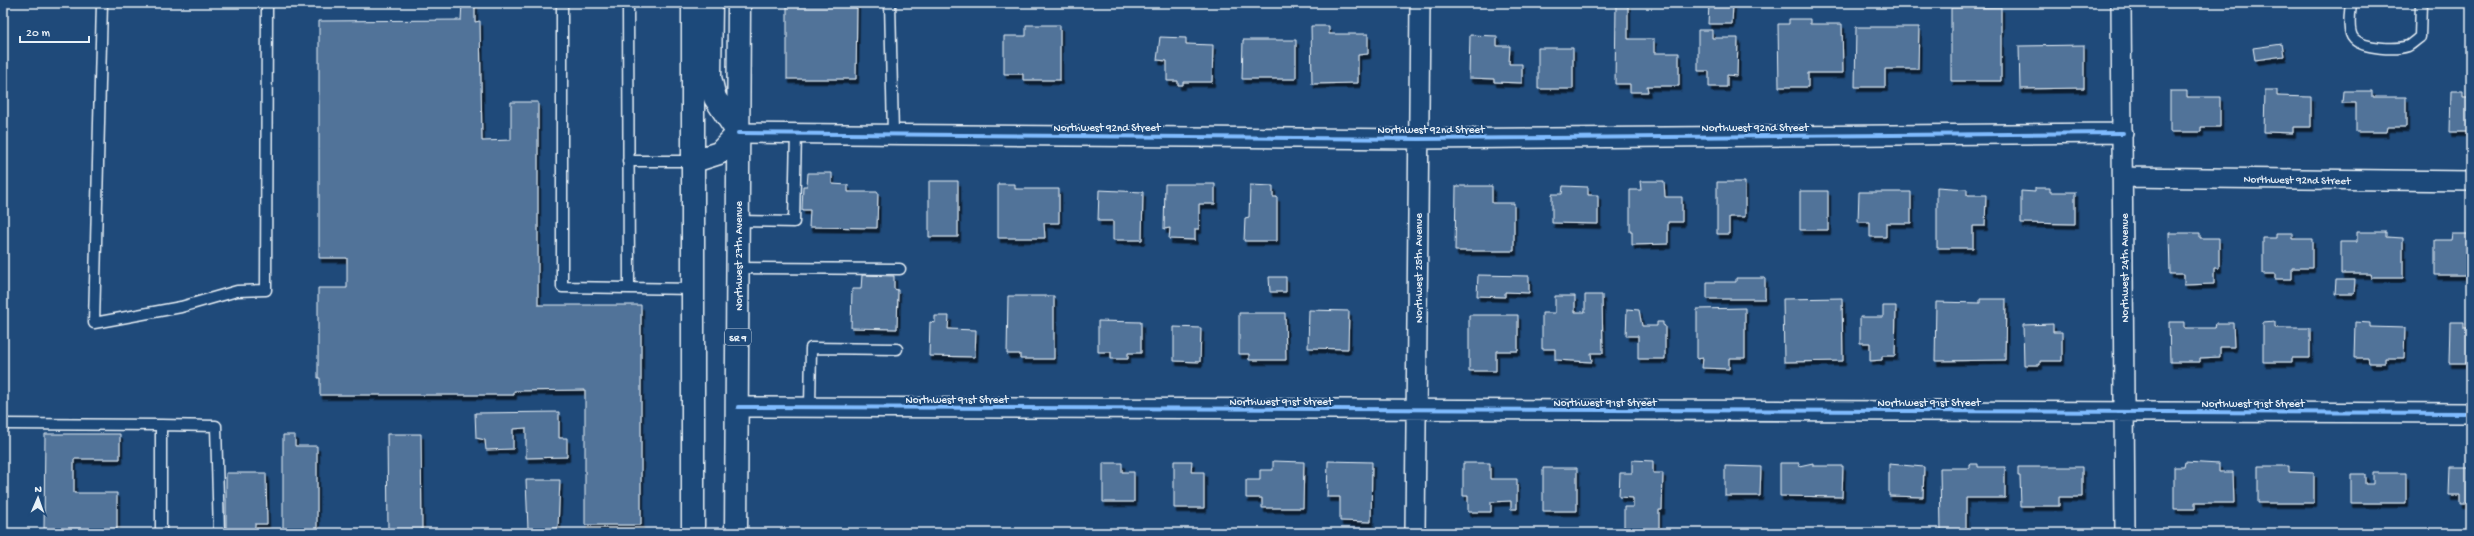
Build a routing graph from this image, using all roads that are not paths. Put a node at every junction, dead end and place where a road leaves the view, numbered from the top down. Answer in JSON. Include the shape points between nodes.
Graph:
{"nodes":[{"id":1,"x":102,"y":3,"type":"edge"},
{"id":2,"x":267,"y":3,"type":"edge"},
{"id":3,"x":562,"y":3,"type":"edge"},
{"id":4,"x":628,"y":3,"type":"edge"},
{"id":5,"x":693,"y":3,"type":"edge"},
{"id":6,"x":711,"y":3,"type":"edge"},
{"id":7,"x":739,"y":3,"type":"edge"},
{"id":8,"x":890,"y":3,"type":"edge"},
{"id":9,"x":1420,"y":3,"type":"edge"},
{"id":10,"x":2121,"y":3,"type":"edge"},
{"id":11,"x":2351,"y":3,"type":"edge"},
{"id":12,"x":2421,"y":3,"type":"edge"},
{"id":13,"x":738,"y":133,"type":"junction"},
{"id":14,"x":796,"y":133,"type":"junction"},
{"id":15,"x":2123,"y":133,"type":"junction"},
{"id":16,"x":893,"y":134,"type":"junction"},
{"id":17,"x":1419,"y":139,"type":"junction"},
{"id":18,"x":628,"y":161,"type":"junction"},
{"id":19,"x":694,"y":161,"type":"junction"},
{"id":20,"x":2123,"y":177,"type":"junction"},
{"id":21,"x":2471,"y":181,"type":"edge"},
{"id":22,"x":738,"y":221,"type":"junction"},
{"id":23,"x":738,"y":268,"type":"junction"},
{"id":24,"x":900,"y":269,"type":"dead end"},
{"id":25,"x":629,"y":288,"type":"junction"},
{"id":26,"x":694,"y":288,"type":"junction"},
{"id":27,"x":897,"y":350,"type":"dead end"},
{"id":28,"x":738,"y":407,"type":"junction"},
{"id":29,"x":810,"y":407,"type":"junction"},
{"id":30,"x":1417,"y":410,"type":"junction"},
{"id":31,"x":2124,"y":411,"type":"junction"},
{"id":32,"x":2471,"y":413,"type":"edge"},
{"id":33,"x":3,"y":424,"type":"edge"},
{"id":34,"x":161,"y":425,"type":"junction"},
{"id":35,"x":736,"y":532,"type":"edge"},
{"id":36,"x":161,"y":533,"type":"edge"},
{"id":37,"x":219,"y":533,"type":"edge"},
{"id":38,"x":693,"y":533,"type":"edge"},
{"id":39,"x":1415,"y":533,"type":"edge"},
{"id":40,"x":2125,"y":533,"type":"edge"}],
"edges":[{"from":1,"to":2,"type":"lane","via":[[94,323],[181,307],[237,291],[266,290]]},
{"from":3,"to":25,"type":"lane","via":[[562,287]]},
{"from":4,"to":18,"type":"lane"},
{"from":5,"to":19,"type":"main road"},
{"from":6,"to":13,"type":"main road","via":[[710,77],[715,98]]},
{"from":7,"to":13,"type":"main road","name":"Northwest 27th Avenue","number":"SR 9"},
{"from":8,"to":16,"type":"lane"},
{"from":9,"to":17,"type":"street","name":"Northwest 25th Avenue"},
{"from":10,"to":15,"type":"street","name":"Northwest 24th Avenue"},
{"from":11,"to":12,"type":"lane","via":[[2350,29],[2353,39],[2365,46],[2385,48],[2408,46],[2420,36]]},
{"from":13,"to":14,"type":"street","name":"Northwest 92nd Street"},
{"from":13,"to":19,"type":"main road","via":[[719,153]]},
{"from":13,"to":22,"type":"main road","name":"Northwest 27th Avenue","number":"SR 9"},
{"from":14,"to":16,"type":"street","name":"Northwest 92nd Street"},
{"from":14,"to":22,"type":"lane","via":[[794,222]]},
{"from":15,"to":17,"type":"street","name":"Northwest 92nd Street"},
{"from":15,"to":20,"type":"street","name":"Northwest 24th Avenue"},
{"from":16,"to":17,"type":"street","name":"Northwest 92nd Street"},
{"from":17,"to":30,"type":"street","name":"Northwest 25th Avenue"},
{"from":18,"to":19,"type":"lane"},
{"from":18,"to":25,"type":"lane"},
{"from":19,"to":26,"type":"main road"},
{"from":20,"to":21,"type":"street","name":"Northwest 92nd Street"},
{"from":20,"to":31,"type":"street","name":"Northwest 24th Avenue"},
{"from":22,"to":23,"type":"main road","name":"Northwest 27th Avenue","number":"SR 9"},
{"from":23,"to":24,"type":"lane"},
{"from":23,"to":28,"type":"main road","name":"Northwest 27th Avenue","number":"SR 9"},
{"from":25,"to":26,"type":"lane"},
{"from":26,"to":38,"type":"main road"},
{"from":27,"to":29,"type":"lane","via":[[811,348]]},
{"from":28,"to":29,"type":"street","name":"Northwest 91st Street"},
{"from":28,"to":35,"type":"main road","name":"Northwest 27th Avenue","number":"SR 9"},
{"from":29,"to":30,"type":"street","name":"Northwest 91st Street"},
{"from":30,"to":31,"type":"street","name":"Northwest 91st Street"},
{"from":30,"to":39,"type":"street","name":"Northwest 25th Avenue"},
{"from":31,"to":32,"type":"street","name":"Northwest 91st Street"},
{"from":31,"to":40,"type":"street","name":"Northwest 24th Avenue"},
{"from":33,"to":34,"type":"lane"},
{"from":34,"to":36,"type":"lane"},
{"from":34,"to":37,"type":"lane","via":[[216,426]]}]}
